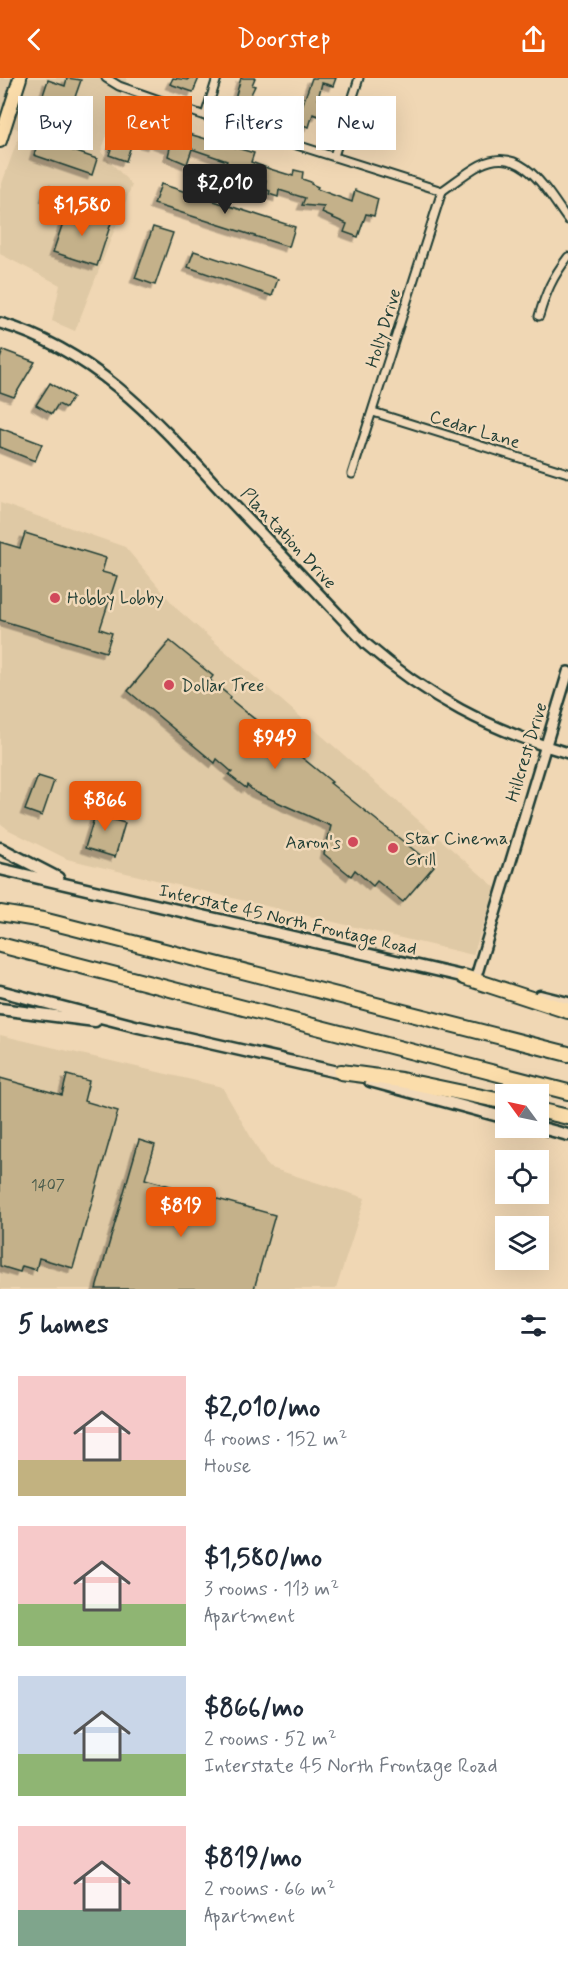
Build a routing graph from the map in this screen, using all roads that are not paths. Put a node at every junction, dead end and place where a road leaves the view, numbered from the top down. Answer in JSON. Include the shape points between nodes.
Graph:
{"nodes":[{"id":1,"x":21,"y":78,"type":"edge"},
{"id":2,"x":106,"y":78,"type":"edge"},
{"id":3,"x":217,"y":78,"type":"edge"},
{"id":4,"x":359,"y":78,"type":"edge"},
{"id":5,"x":211,"y":96,"type":"edge"},
{"id":6,"x":204,"y":116,"type":"edge"},
{"id":7,"x":0,"y":141,"type":"edge"},
{"id":8,"x":304,"y":147,"type":"edge"},
{"id":9,"x":334,"y":156,"type":"junction"},
{"id":10,"x":442,"y":190,"type":"junction"},
{"id":11,"x":568,"y":220,"type":"edge"},
{"id":12,"x":568,"y":257,"type":"edge"},
{"id":13,"x":539,"y":316,"type":"dead end"},
{"id":14,"x":0,"y":323,"type":"edge"},
{"id":15,"x":373,"y":412,"type":"junction"},
{"id":16,"x":568,"y":473,"type":"edge"},
{"id":17,"x":352,"y":474,"type":"dead end"},
{"id":18,"x":568,"y":672,"type":"edge"},
{"id":19,"x":545,"y":746,"type":"junction"},
{"id":20,"x":568,"y":753,"type":"edge"},
{"id":21,"x":0,"y":848,"type":"edge"},
{"id":22,"x":0,"y":868,"type":"edge"},
{"id":23,"x":65,"y":884,"type":"junction"},
{"id":24,"x":0,"y":913,"type":"edge"},
{"id":25,"x":0,"y":945,"type":"edge"},
{"id":26,"x":470,"y":978,"type":"junction"},
{"id":27,"x":0,"y":991,"type":"edge"},
{"id":28,"x":568,"y":1003,"type":"edge"},
{"id":29,"x":0,"y":1009,"type":"edge"},
{"id":30,"x":568,"y":1011,"type":"edge"},
{"id":31,"x":139,"y":1027,"type":"junction"},
{"id":32,"x":568,"y":1054,"type":"edge"},
{"id":33,"x":341,"y":1072,"type":"junction"},
{"id":34,"x":568,"y":1092,"type":"edge"},
{"id":35,"x":495,"y":1100,"type":"edge"},
{"id":36,"x":549,"y":1113,"type":"edge"},
{"id":37,"x":495,"y":1115,"type":"edge"},
{"id":38,"x":568,"y":1117,"type":"edge"},
{"id":39,"x":549,"y":1130,"type":"edge"},
{"id":40,"x":568,"y":1135,"type":"edge"}],
"edges":[{"from":1,"to":7,"type":"main road"},
{"from":2,"to":6,"type":"street"},
{"from":3,"to":5,"type":"street"},
{"from":4,"to":9,"type":"street"},
{"from":8,"to":9,"type":"street"},
{"from":9,"to":10,"type":"street"},
{"from":10,"to":11,"type":"street","via":[[483,163],[512,160],[536,177]]},
{"from":10,"to":15,"type":"street","name":"Holly Drive"},
{"from":12,"to":13,"type":"street","via":[[547,289]]},
{"from":14,"to":19,"type":"street","name":"Plantation Drive","via":[[69,352],[135,400],[394,669],[472,717]]},
{"from":15,"to":16,"type":"street","name":"Cedar Lane"},
{"from":15,"to":17,"type":"street","name":"Holly Drive"},
{"from":18,"to":19,"type":"street","name":"Hillcrest Drive"},
{"from":19,"to":20,"type":"street","name":"Plantation Drive"},
{"from":19,"to":26,"type":"street","name":"Hillcrest Drive"},
{"from":21,"to":23,"type":"main road"},
{"from":22,"to":23,"type":"main road","name":"Interstate 45 North Frontage Road"},
{"from":23,"to":26,"type":"main road","name":"Interstate 45 North Frontage Road"},
{"from":24,"to":32,"type":"highway"},
{"from":25,"to":34,"type":"highway"},
{"from":26,"to":28,"type":"main road","name":"Interstate 45 North Frontage Road"},
{"from":26,"to":30,"type":"highway"},
{"from":27,"to":31,"type":"main road"},
{"from":29,"to":31,"type":"main road"},
{"from":31,"to":33,"type":"main road"},
{"from":33,"to":35,"type":"highway"},
{"from":33,"to":37,"type":"main road"},
{"from":36,"to":38,"type":"highway"},
{"from":39,"to":40,"type":"main road"}]}
